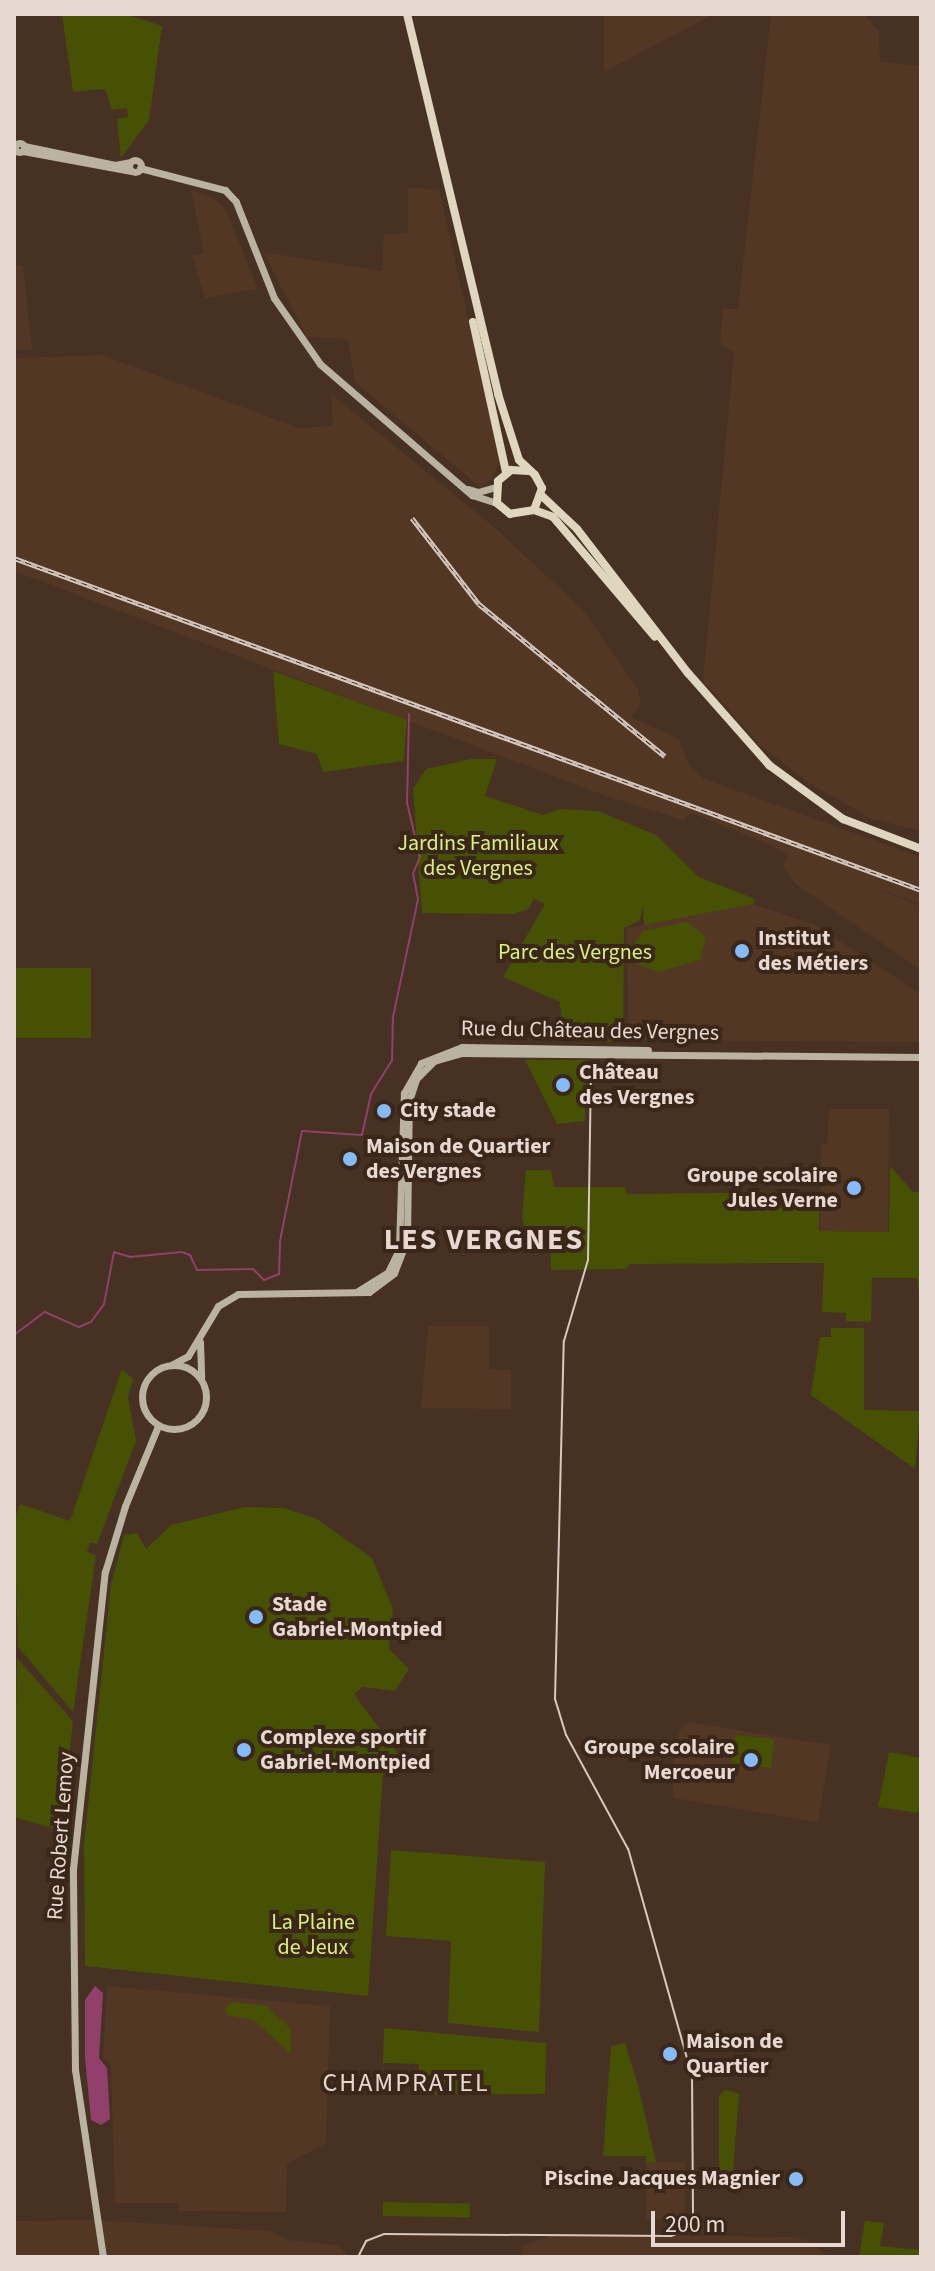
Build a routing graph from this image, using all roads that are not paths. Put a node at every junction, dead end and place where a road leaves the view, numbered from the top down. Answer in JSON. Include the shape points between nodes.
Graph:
{"nodes":[{"id":1,"x":407,"y":14,"type":"edge"},
{"id":2,"x":413,"y":14,"type":"edge"},
{"id":3,"x":411,"y":35,"type":"junction"},
{"id":4,"x":18,"y":147,"type":"edge"},
{"id":5,"x":460,"y":254,"type":"junction"},
{"id":6,"x":529,"y":471,"type":"junction"},
{"id":7,"x":506,"y":472,"type":"junction"},
{"id":8,"x":495,"y":487,"type":"junction"},
{"id":9,"x":466,"y":488,"type":"junction"},
{"id":10,"x":542,"y":496,"type":"junction"},
{"id":11,"x":497,"y":503,"type":"junction"},
{"id":12,"x":534,"y":510,"type":"junction"},
{"id":13,"x":688,"y":673,"type":"junction"},
{"id":14,"x":921,"y":849,"type":"edge"},
{"id":15,"x":531,"y":1047,"type":"junction"},
{"id":16,"x":503,"y":1053,"type":"junction"},
{"id":17,"x":921,"y":1055,"type":"edge"},
{"id":18,"x":356,"y":1292,"type":"junction"},
{"id":19,"x":202,"y":1333,"type":"junction"},
{"id":20,"x":171,"y":1365,"type":"junction"},
{"id":21,"x":202,"y":1382,"type":"junction"},
{"id":22,"x":158,"y":1426,"type":"junction"},
{"id":23,"x":103,"y":2257,"type":"edge"}],
"edges":[{"from":1,"to":3,"type":"main road"},
{"from":2,"to":3,"type":"main road"},
{"from":3,"to":5,"type":"main road"},
{"from":4,"to":9,"type":"main road","via":[[209,183],[232,197],[274,298],[302,343],[348,391]]},
{"from":5,"to":6,"type":"main road","via":[[515,451]]},
{"from":5,"to":7,"type":"main road"},
{"from":6,"to":7,"type":"main road"},
{"from":6,"to":10,"type":"main road","via":[[539,481]]},
{"from":7,"to":8,"type":"main road"},
{"from":8,"to":9,"type":"main road","via":[[478,492]]},
{"from":8,"to":11,"type":"main road"},
{"from":9,"to":11,"type":"main road","via":[[477,498]]},
{"from":10,"to":12,"type":"main road"},
{"from":10,"to":13,"type":"main road","via":[[577,529]]},
{"from":11,"to":12,"type":"main road","via":[[515,516]]},
{"from":12,"to":13,"type":"main road","via":[[553,517]]},
{"from":13,"to":14,"type":"main road","via":[[749,745],[799,790],[843,819]]},
{"from":15,"to":16,"type":"main road"},
{"from":15,"to":17,"type":"main road","name":"Rue du Château des Vergnes"},
{"from":15,"to":18,"type":"main road","name":"Rue du Château des Vergnes","via":[[450,1048],[431,1056],[411,1076],[402,1110],[399,1249],[388,1272]]},
{"from":16,"to":17,"type":"main road","name":"Rue du Château des Vergnes"},
{"from":16,"to":18,"type":"main road","name":"Rue du Château des Vergnes","via":[[452,1054],[434,1061],[416,1079],[409,1101],[407,1239],[402,1259],[380,1286]]},
{"from":18,"to":19,"type":"main road","name":"Rue du Château des Vergnes","via":[[238,1294],[218,1306]]},
{"from":19,"to":20,"type":"main road","name":"Rue du Château des Vergnes","via":[[188,1356]]},
{"from":19,"to":21,"type":"main road","via":[[197,1358]]},
{"from":20,"to":21,"type":"main road","via":[[189,1369]]},
{"from":20,"to":22,"type":"main road","via":[[151,1374],[142,1393],[145,1412]]},
{"from":21,"to":22,"type":"main road","via":[[206,1401],[198,1418],[180,1429]]},
{"from":22,"to":23,"type":"main road","name":"Rue Robert Lemoy","via":[[105,1572],[73,1869],[75,2070]]}]}
